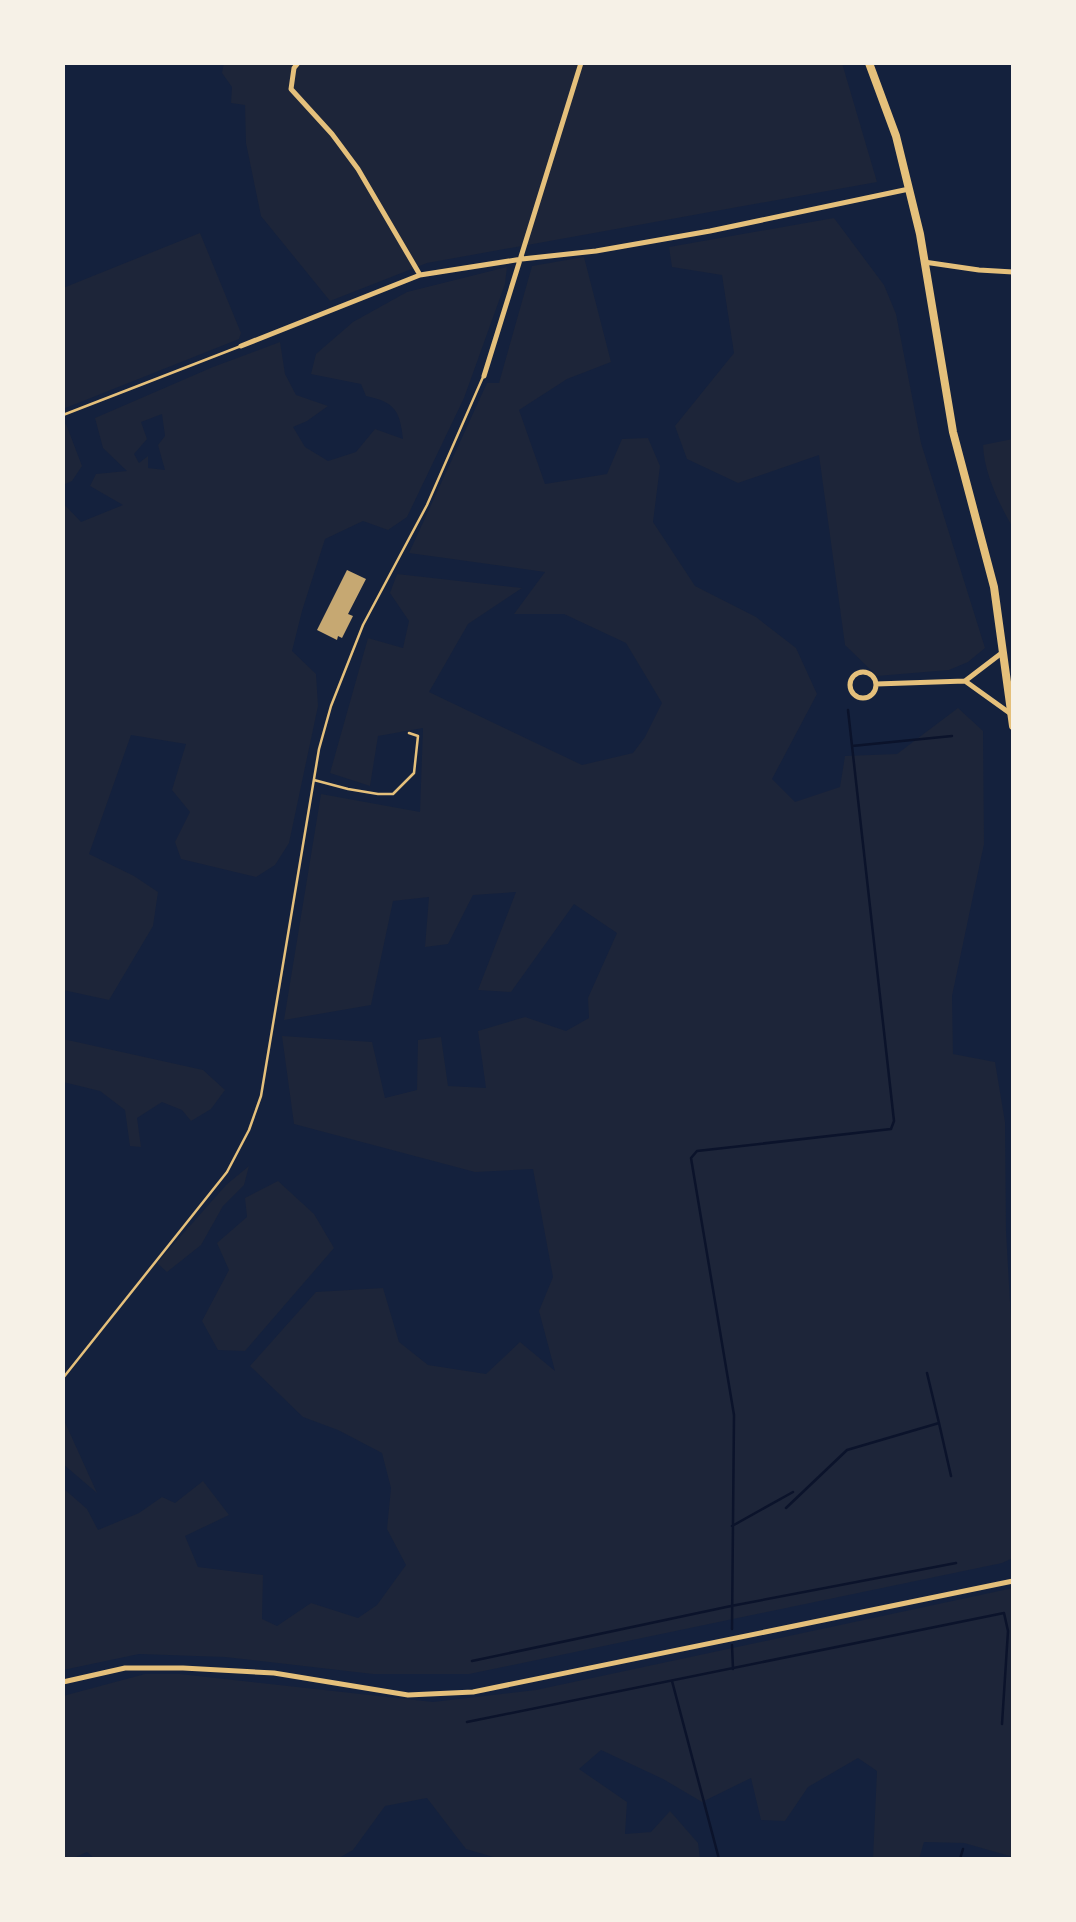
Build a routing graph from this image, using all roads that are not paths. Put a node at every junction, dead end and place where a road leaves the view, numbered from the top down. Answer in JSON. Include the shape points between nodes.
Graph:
{"nodes":[{"id":1,"x":298,"y":63,"type":"edge"},
{"id":2,"x":581,"y":63,"type":"edge"},
{"id":3,"x":869,"y":63,"type":"edge"},
{"id":4,"x":910,"y":188,"type":"junction"},
{"id":5,"x":522,"y":259,"type":"junction"},
{"id":6,"x":924,"y":262,"type":"junction"},
{"id":7,"x":1013,"y":272,"type":"edge"},
{"id":8,"x":420,"y":275,"type":"junction"},
{"id":9,"x":240,"y":346,"type":"joint"},
{"id":10,"x":484,"y":376,"type":"joint"},
{"id":11,"x":63,"y":415,"type":"edge"},
{"id":12,"x":1003,"y":652,"type":"junction"},
{"id":13,"x":965,"y":681,"type":"junction"},
{"id":14,"x":876,"y":684,"type":"junction"},
{"id":15,"x":1012,"y":714,"type":"edge"},
{"id":16,"x":1013,"y":726,"type":"edge"},
{"id":17,"x":409,"y":733,"type":"dead end"},
{"id":18,"x":314,"y":780,"type":"junction"},
{"id":19,"x":63,"y":1378,"type":"edge"},
{"id":20,"x":1013,"y":1581,"type":"edge"},
{"id":21,"x":63,"y":1682,"type":"edge"}],
"edges":[{"from":1,"to":8,"type":"street","via":[[291,89],[358,169]]},
{"from":2,"to":5,"type":"street"},
{"from":3,"to":4,"type":"main road","via":[[897,136]]},
{"from":4,"to":5,"type":"street","via":[[710,231]]},
{"from":4,"to":6,"type":"main road"},
{"from":5,"to":8,"type":"street"},
{"from":5,"to":10,"type":"street"},
{"from":6,"to":7,"type":"street"},
{"from":6,"to":12,"type":"main road","via":[[944,390],[994,587]]},
{"from":8,"to":9,"type":"street"},
{"from":9,"to":11,"type":"lane"},
{"from":10,"to":18,"type":"lane","via":[[426,505],[350,655],[331,706]]},
{"from":12,"to":13,"type":"street"},
{"from":12,"to":15,"type":"main road"},
{"from":13,"to":14,"type":"street"},
{"from":13,"to":15,"type":"street"},
{"from":14,"to":14,"type":"street","via":[[863,672],[853,676],[849,687],[862,699],[872,695]]},
{"from":15,"to":16,"type":"main road"},
{"from":17,"to":18,"type":"lane","via":[[418,736],[414,773],[393,794]]},
{"from":18,"to":19,"type":"lane","via":[[261,1096],[249,1130],[227,1172]]},
{"from":20,"to":21,"type":"street","via":[[473,1692],[408,1695],[274,1674],[183,1668],[125,1668]]}]}
